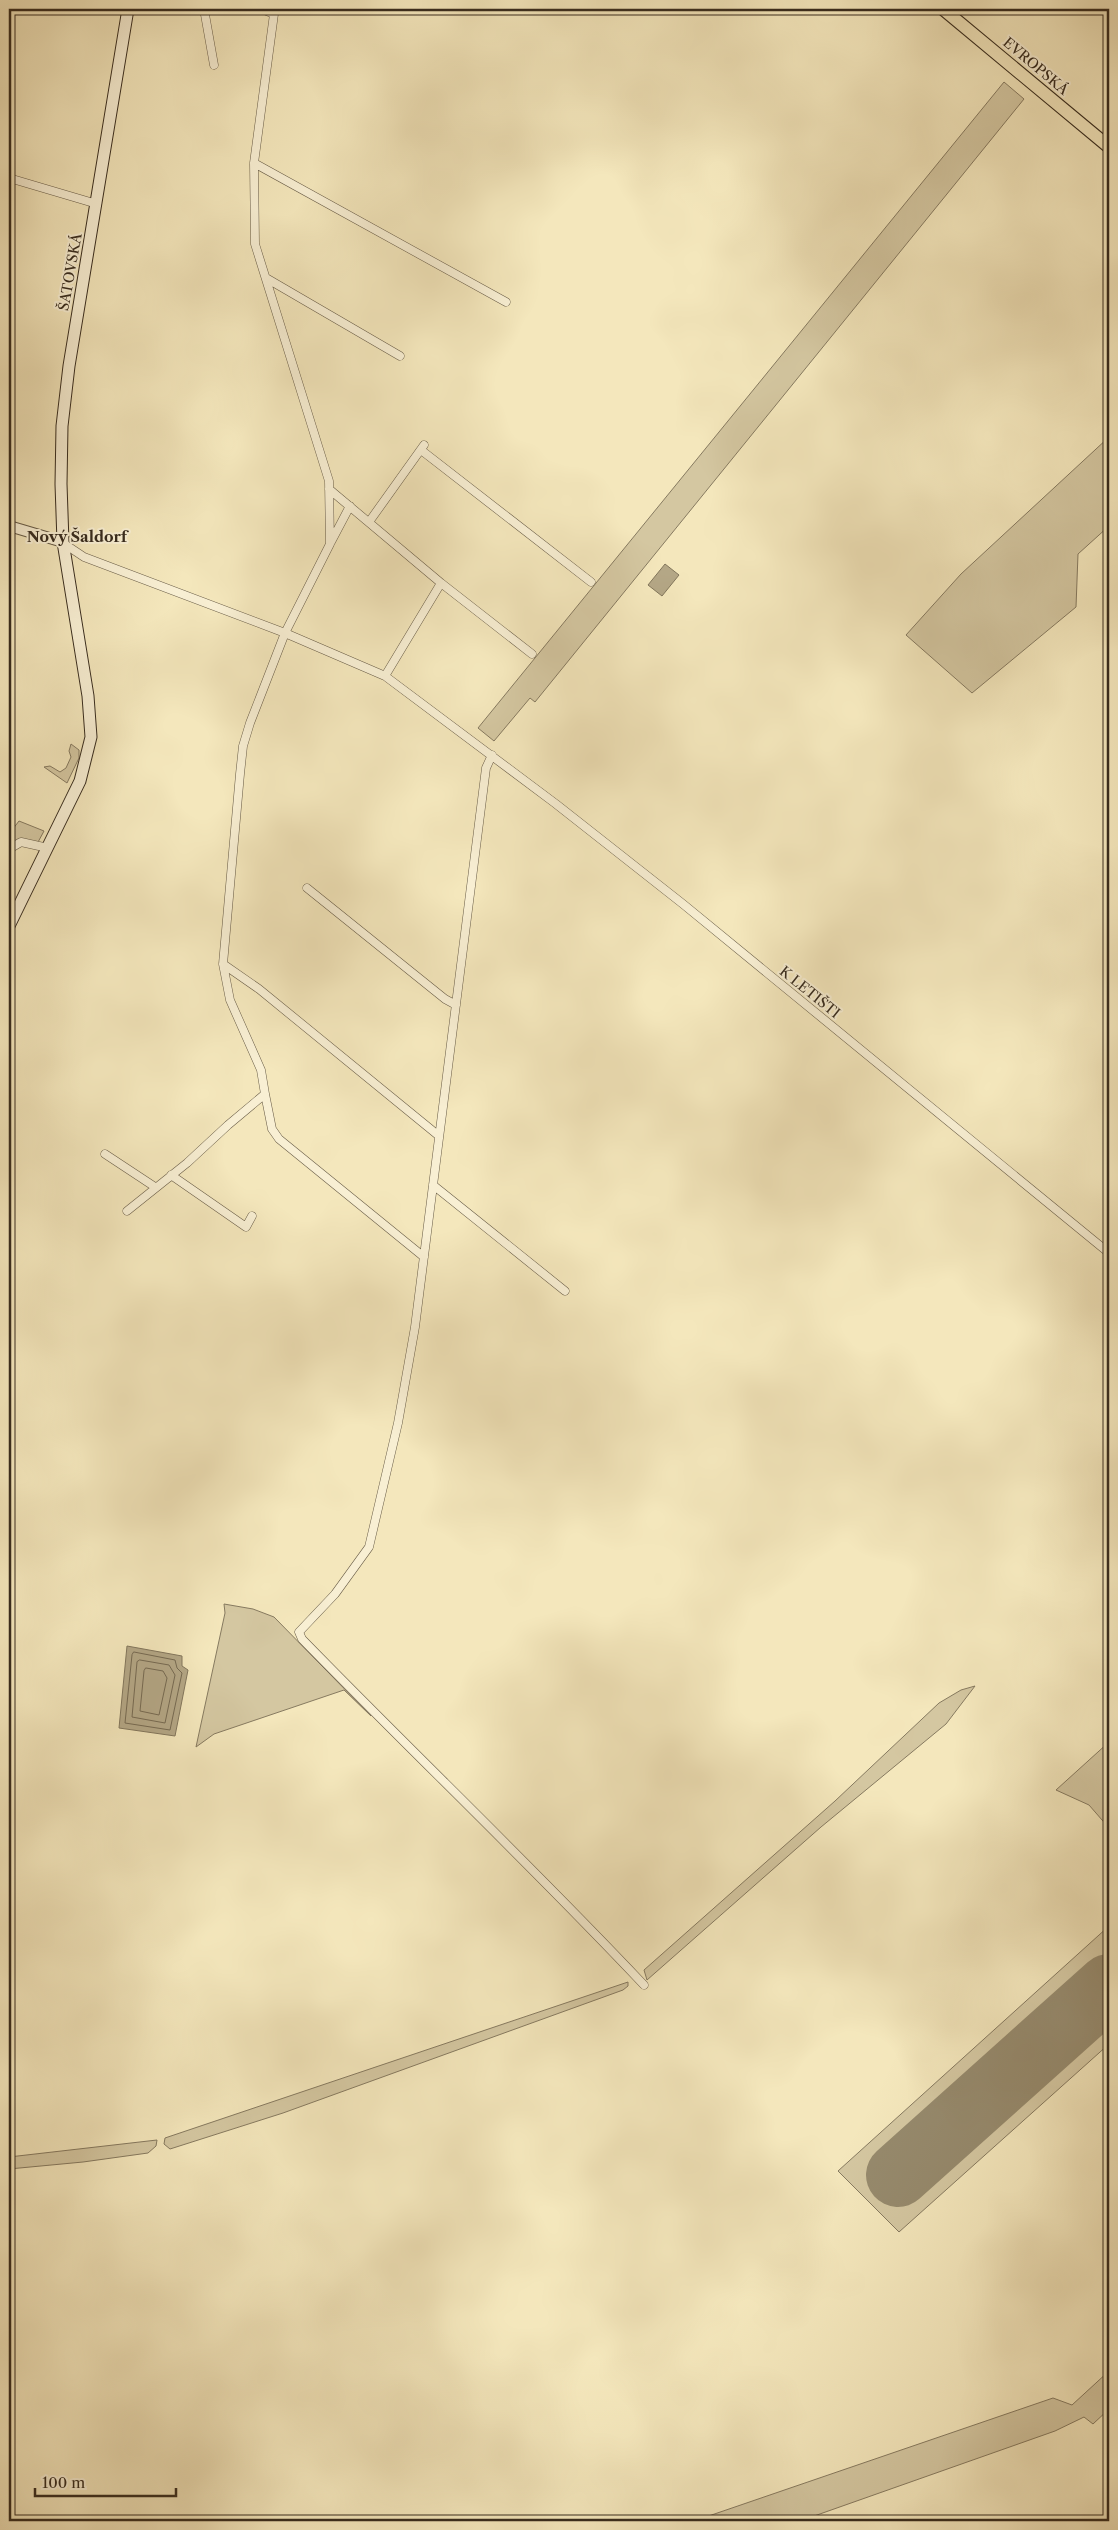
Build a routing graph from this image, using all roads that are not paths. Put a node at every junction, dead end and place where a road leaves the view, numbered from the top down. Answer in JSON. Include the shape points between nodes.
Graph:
{"nodes":[{"id":1,"x":128,"y":9,"type":"edge"},
{"id":2,"x":204,"y":9,"type":"edge"},
{"id":3,"x":262,"y":9,"type":"edge"},
{"id":4,"x":943,"y":9,"type":"edge"},
{"id":5,"x":214,"y":65,"type":"dead end"},
{"id":6,"x":1109,"y":147,"type":"edge"},
{"id":7,"x":254,"y":164,"type":"junction"},
{"id":8,"x":9,"y":178,"type":"edge"},
{"id":9,"x":97,"y":204,"type":"junction"},
{"id":10,"x":266,"y":278,"type":"junction"},
{"id":11,"x":506,"y":302,"type":"dead end"},
{"id":12,"x":400,"y":356,"type":"dead end"},
{"id":13,"x":329,"y":489,"type":"junction"},
{"id":14,"x":350,"y":506,"type":"junction"},
{"id":15,"x":369,"y":522,"type":"junction"},
{"id":16,"x":9,"y":526,"type":"edge"},
{"id":17,"x":63,"y":542,"type":"junction"},
{"id":18,"x":330,"y":544,"type":"junction"},
{"id":19,"x":591,"y":582,"type":"dead end"},
{"id":20,"x":441,"y":583,"type":"junction"},
{"id":21,"x":285,"y":633,"type":"junction"},
{"id":22,"x":532,"y":654,"type":"dead end"},
{"id":23,"x":385,"y":676,"type":"junction"},
{"id":24,"x":492,"y":755,"type":"junction"},
{"id":25,"x":48,"y":848,"type":"junction"},
{"id":26,"x":9,"y":849,"type":"edge"},
{"id":27,"x":307,"y":888,"type":"dead end"},
{"id":28,"x":9,"y":926,"type":"edge"},
{"id":29,"x":223,"y":964,"type":"junction"},
{"id":30,"x":456,"y":1005,"type":"junction"},
{"id":31,"x":265,"y":1094,"type":"junction"},
{"id":32,"x":439,"y":1136,"type":"junction"},
{"id":33,"x":105,"y":1154,"type":"dead end"},
{"id":34,"x":171,"y":1175,"type":"junction"},
{"id":35,"x":433,"y":1185,"type":"junction"},
{"id":36,"x":155,"y":1187,"type":"junction"},
{"id":37,"x":127,"y":1211,"type":"dead end"},
{"id":38,"x":252,"y":1216,"type":"dead end"},
{"id":39,"x":1109,"y":1253,"type":"edge"},
{"id":40,"x":424,"y":1257,"type":"junction"},
{"id":41,"x":565,"y":1291,"type":"dead end"},
{"id":42,"x":644,"y":1985,"type":"dead end"}],
"edges":[{"from":1,"to":9,"type":"main road","name":"ŠATOVSKÁ"},
{"from":2,"to":5,"type":"street"},
{"from":3,"to":7,"type":"street","via":[[274,14]]},
{"from":4,"to":6,"type":"main road","name":"EVROPSKÁ"},
{"from":7,"to":10,"type":"street","via":[[255,244]]},
{"from":7,"to":11,"type":"street"},
{"from":8,"to":9,"type":"street"},
{"from":9,"to":17,"type":"main road","name":"ŠATOVSKÁ","via":[[62,426]]},
{"from":10,"to":12,"type":"street"},
{"from":10,"to":13,"type":"street"},
{"from":13,"to":14,"type":"street"},
{"from":13,"to":18,"type":"street"},
{"from":14,"to":15,"type":"street"},
{"from":14,"to":18,"type":"street"},
{"from":15,"to":19,"type":"street","via":[[422,448]]},
{"from":15,"to":20,"type":"street"},
{"from":16,"to":17,"type":"street"},
{"from":17,"to":21,"type":"street","name":"K LETIŠTI","via":[[84,556]]},
{"from":17,"to":25,"type":"main road","name":"ŠATOVSKÁ","via":[[88,696],[91,737],[80,781]]},
{"from":18,"to":21,"type":"street"},
{"from":20,"to":22,"type":"street"},
{"from":20,"to":23,"type":"street"},
{"from":21,"to":23,"type":"street","name":"K LETIŠTI"},
{"from":21,"to":29,"type":"street","via":[[243,746]]},
{"from":23,"to":24,"type":"street","name":"K LETIŠTI"},
{"from":24,"to":30,"type":"street","via":[[486,768]]},
{"from":24,"to":39,"type":"street","name":"K LETIŠTI","via":[[683,904]]},
{"from":25,"to":26,"type":"street","via":[[21,842]]},
{"from":25,"to":28,"type":"main road","name":"ŠATOVSKÁ"},
{"from":27,"to":30,"type":"street"},
{"from":29,"to":31,"type":"street","via":[[230,1000],[261,1070]]},
{"from":29,"to":32,"type":"street"},
{"from":30,"to":32,"type":"street"},
{"from":31,"to":34,"type":"street"},
{"from":31,"to":40,"type":"street","via":[[272,1129],[278,1139]]},
{"from":32,"to":35,"type":"street"},
{"from":33,"to":36,"type":"street"},
{"from":34,"to":36,"type":"street"},
{"from":34,"to":38,"type":"street","via":[[246,1227]]},
{"from":35,"to":40,"type":"street"},
{"from":35,"to":41,"type":"street"},
{"from":36,"to":37,"type":"street"},
{"from":40,"to":42,"type":"street","via":[[398,1423],[369,1547],[336,1594],[299,1632],[302,1639]]}]}
